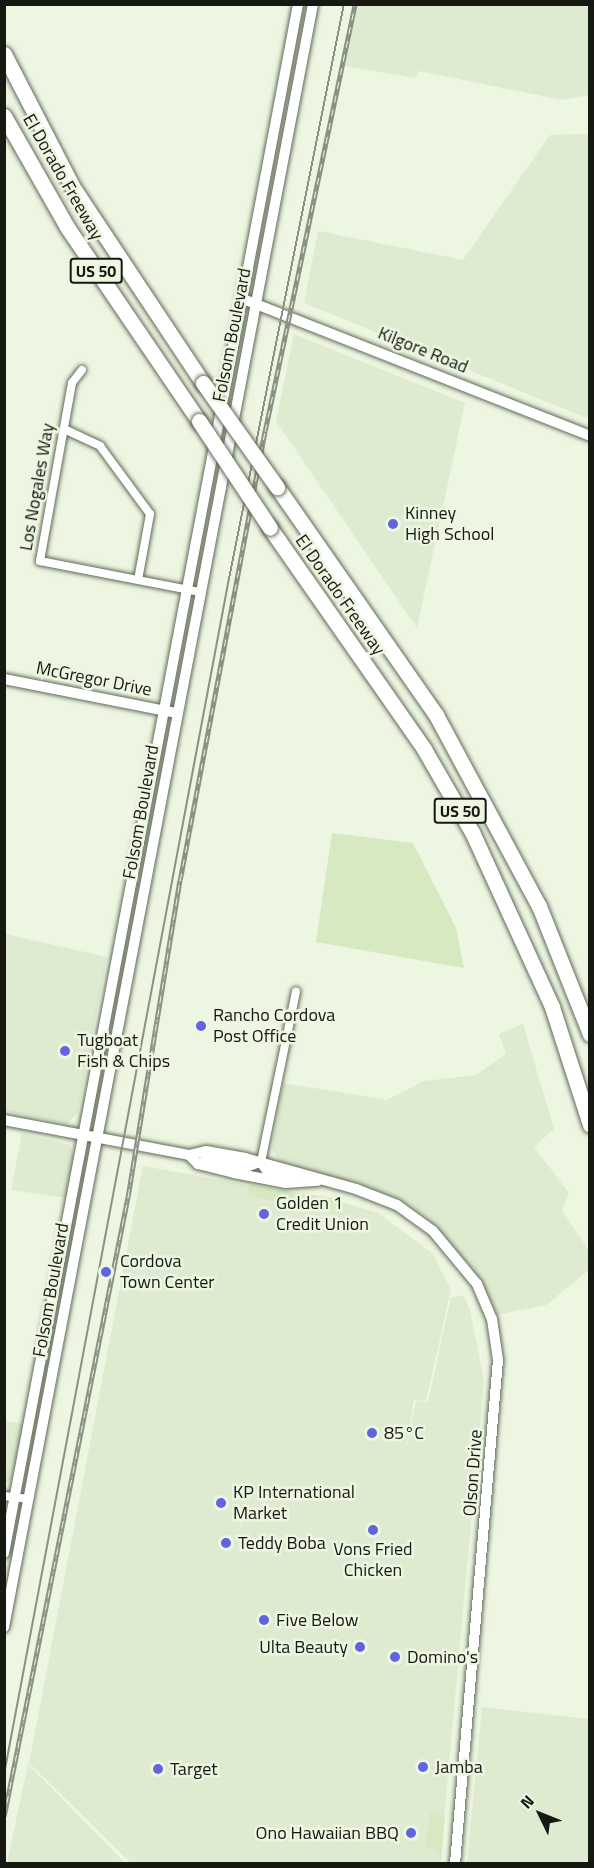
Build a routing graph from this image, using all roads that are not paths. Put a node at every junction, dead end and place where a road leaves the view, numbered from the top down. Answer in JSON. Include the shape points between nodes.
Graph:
{"nodes":[{"id":1,"x":313,"y":4,"type":"edge"},
{"id":2,"x":297,"y":8,"type":"edge"},
{"id":3,"x":297,"y":31,"type":"junction"},
{"id":4,"x":5,"y":53,"type":"edge"},
{"id":5,"x":300,"y":67,"type":"junction"},
{"id":6,"x":4,"y":116,"type":"edge"},
{"id":7,"x":243,"y":299,"type":"junction"},
{"id":8,"x":255,"y":302,"type":"junction"},
{"id":9,"x":82,"y":370,"type":"dead end"},
{"id":10,"x":64,"y":429,"type":"junction"},
{"id":11,"x":590,"y":436,"type":"edge"},
{"id":12,"x":138,"y":580,"type":"junction"},
{"id":13,"x":194,"y":591,"type":"junction"},
{"id":14,"x":4,"y":679,"type":"edge"},
{"id":15,"x":162,"y":710,"type":"junction"},
{"id":16,"x":176,"y":712,"type":"junction"},
{"id":17,"x":121,"y":934,"type":"junction"},
{"id":18,"x":126,"y":984,"type":"junction"},
{"id":19,"x":296,"y":992,"type":"dead end"},
{"id":20,"x":590,"y":1034,"type":"edge"},
{"id":21,"x":4,"y":1120,"type":"edge"},
{"id":22,"x":590,"y":1125,"type":"edge"},
{"id":23,"x":83,"y":1136,"type":"junction"},
{"id":24,"x":96,"y":1138,"type":"junction"},
{"id":25,"x":189,"y":1155,"type":"junction"},
{"id":26,"x":261,"y":1162,"type":"junction"},
{"id":27,"x":198,"y":1164,"type":"junction"},
{"id":28,"x":318,"y":1181,"type":"junction"},
{"id":29,"x":300,"y":1184,"type":"junction"},
{"id":30,"x":50,"y":1307,"type":"junction"},
{"id":31,"x":47,"y":1405,"type":"junction"},
{"id":32,"x":10,"y":1497,"type":"edge"},
{"id":33,"x":27,"y":1499,"type":"junction"},
{"id":34,"x":4,"y":1553,"type":"edge"},
{"id":35,"x":4,"y":1627,"type":"edge"},
{"id":36,"x":455,"y":1863,"type":"edge"}],
"edges":[{"from":1,"to":5,"type":"main road","name":"Folsom Boulevard"},
{"from":2,"to":3,"type":"main road","via":[[302,19]]},
{"from":3,"to":5,"type":"main road"},
{"from":3,"to":7,"type":"main road","name":"Folsom Boulevard"},
{"from":4,"to":20,"type":"highway","name":"El Dorado Freeway","number":"US 50","bridge":true,"via":[[72,186],[203,383],[436,715],[539,906]]},
{"from":5,"to":8,"type":"main road","name":"Folsom Boulevard"},
{"from":6,"to":22,"type":"highway","name":"El Dorado Freeway","number":"US 50","bridge":true,"via":[[67,227],[424,749],[472,832],[552,1007]]},
{"from":7,"to":8,"type":"main road","name":"Kilgore Road"},
{"from":7,"to":13,"type":"main road","name":"Folsom Boulevard"},
{"from":8,"to":11,"type":"main road","name":"Kilgore Road"},
{"from":8,"to":13,"type":"main road","name":"Folsom Boulevard"},
{"from":9,"to":10,"type":"street","name":"Los Nogales Way","via":[[72,383]]},
{"from":10,"to":12,"type":"street","via":[[104,450],[150,514]]},
{"from":10,"to":12,"type":"street","name":"Los Nogales Way","via":[[40,561]]},
{"from":12,"to":13,"type":"street","name":"Los Nogales Way"},
{"from":13,"to":15,"type":"main road","name":"Folsom Boulevard"},
{"from":13,"to":16,"type":"main road","name":"Folsom Boulevard"},
{"from":14,"to":15,"type":"main road","name":"McGregor Drive"},
{"from":15,"to":16,"type":"main road","name":"McGregor Drive"},
{"from":15,"to":17,"type":"main road","name":"Folsom Boulevard"},
{"from":16,"to":18,"type":"main road","name":"Folsom Boulevard"},
{"from":17,"to":18,"type":"main road","via":[[126,940]]},
{"from":17,"to":23,"type":"main road","name":"Folsom Boulevard"},
{"from":18,"to":24,"type":"main road","name":"Folsom Boulevard"},
{"from":19,"to":26,"type":"street"},
{"from":21,"to":23,"type":"main road","name":"Olson Drive"},
{"from":23,"to":24,"type":"main road","name":"Olson Drive"},
{"from":23,"to":30,"type":"main road","name":"Folsom Boulevard"},
{"from":24,"to":25,"type":"main road","name":"Olson Drive"},
{"from":24,"to":31,"type":"main road","name":"Folsom Boulevard"},
{"from":25,"to":26,"type":"main road","name":"Olson Drive","via":[[206,1151]]},
{"from":25,"to":27,"type":"main road"},
{"from":26,"to":27,"type":"main road","via":[[246,1167],[209,1159]]},
{"from":26,"to":28,"type":"main road","name":"Olson Drive"},
{"from":26,"to":29,"type":"main road","via":[[267,1171]]},
{"from":27,"to":29,"type":"main road","name":"Olson Drive"},
{"from":28,"to":29,"type":"main road","name":"Olson Drive"},
{"from":28,"to":36,"type":"main road","name":"Olson Drive","via":[[397,1205],[433,1231],[477,1284],[492,1319],[498,1360]]},
{"from":30,"to":31,"type":"main road","via":[[56,1323],[42,1397]]},
{"from":30,"to":32,"type":"main road","name":"Folsom Boulevard"},
{"from":31,"to":33,"type":"main road","name":"Folsom Boulevard"},
{"from":32,"to":33,"type":"street"},
{"from":32,"to":34,"type":"main road","name":"Folsom Boulevard"},
{"from":33,"to":35,"type":"main road","name":"Folsom Boulevard"}]}
